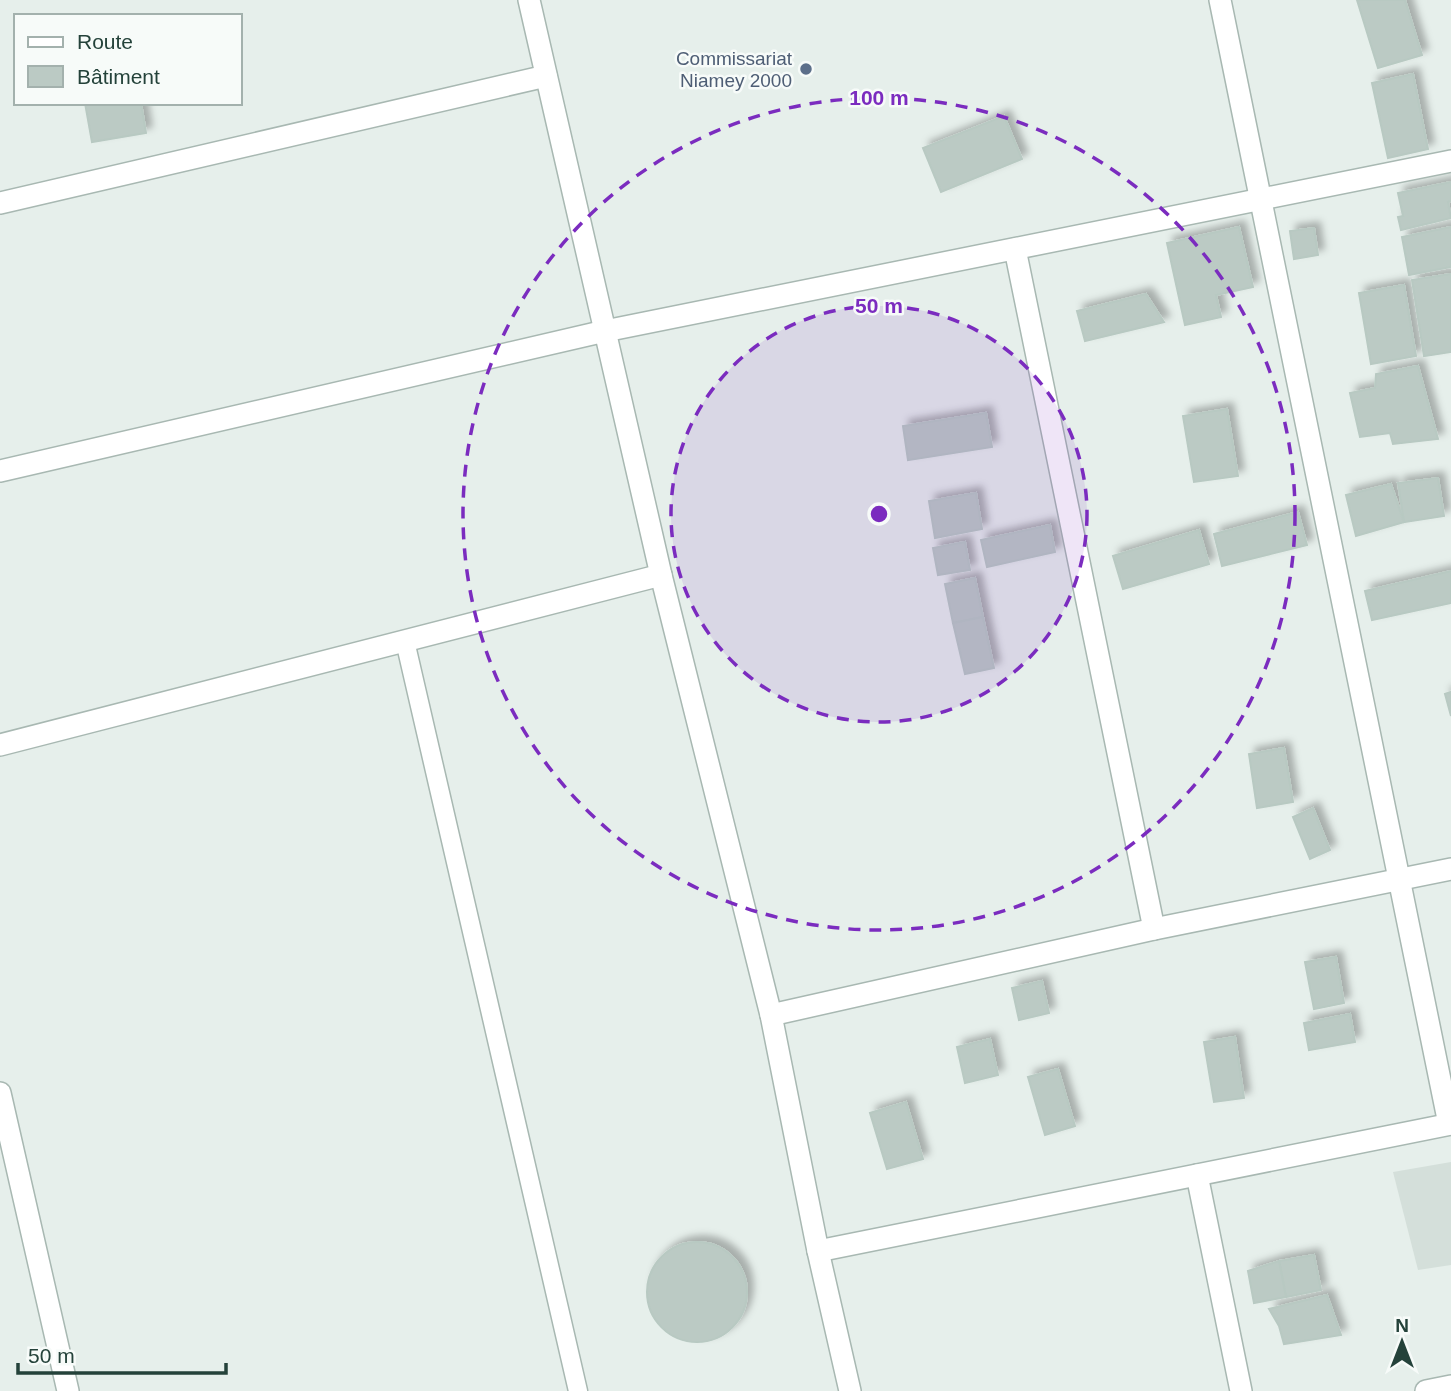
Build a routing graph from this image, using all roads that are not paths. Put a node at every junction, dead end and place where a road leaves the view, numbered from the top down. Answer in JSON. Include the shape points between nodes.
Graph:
{"nodes":[{"id":1,"x":529,"y":0,"type":"edge"},
{"id":2,"x":1220,"y":0,"type":"edge"},
{"id":3,"x":546,"y":76,"type":"junction"},
{"id":4,"x":1451,"y":161,"type":"edge"},
{"id":5,"x":1261,"y":200,"type":"junction"},
{"id":6,"x":0,"y":203,"type":"edge"},
{"id":7,"x":1016,"y":249,"type":"junction"},
{"id":8,"x":605,"y":331,"type":"junction"},
{"id":9,"x":0,"y":471,"type":"edge"},
{"id":10,"x":662,"y":575,"type":"junction"},
{"id":11,"x":405,"y":641,"type":"junction"},
{"id":12,"x":0,"y":745,"type":"edge"},
{"id":13,"x":1451,"y":869,"type":"edge"},
{"id":14,"x":1399,"y":879,"type":"junction"},
{"id":15,"x":1154,"y":929,"type":"junction"},
{"id":16,"x":771,"y":1015,"type":"junction"},
{"id":17,"x":0,"y":1093,"type":"edge"},
{"id":18,"x":1450,"y":1124,"type":"edge"},
{"id":19,"x":1197,"y":1175,"type":"junction"},
{"id":20,"x":818,"y":1251,"type":"junction"},
{"id":21,"x":1451,"y":1386,"type":"edge"},
{"id":22,"x":68,"y":1391,"type":"edge"},
{"id":23,"x":578,"y":1391,"type":"edge"},
{"id":24,"x":850,"y":1391,"type":"edge"},
{"id":25,"x":1241,"y":1391,"type":"edge"},
{"id":26,"x":1426,"y":1391,"type":"edge"}],
"edges":[{"from":1,"to":3,"type":"street"},
{"from":2,"to":5,"type":"street"},
{"from":3,"to":6,"type":"street"},
{"from":3,"to":8,"type":"street"},
{"from":4,"to":5,"type":"street"},
{"from":5,"to":7,"type":"street"},
{"from":5,"to":14,"type":"street"},
{"from":7,"to":8,"type":"street"},
{"from":7,"to":15,"type":"street"},
{"from":8,"to":9,"type":"street"},
{"from":8,"to":10,"type":"street"},
{"from":10,"to":11,"type":"street"},
{"from":10,"to":16,"type":"street"},
{"from":11,"to":12,"type":"street"},
{"from":11,"to":23,"type":"lane"},
{"from":13,"to":14,"type":"street"},
{"from":14,"to":15,"type":"street"},
{"from":14,"to":18,"type":"street"},
{"from":15,"to":16,"type":"street"},
{"from":16,"to":20,"type":"street"},
{"from":17,"to":22,"type":"street"},
{"from":18,"to":19,"type":"street"},
{"from":19,"to":20,"type":"street"},
{"from":19,"to":25,"type":"street"},
{"from":20,"to":24,"type":"street"},
{"from":21,"to":26,"type":"street"}]}
